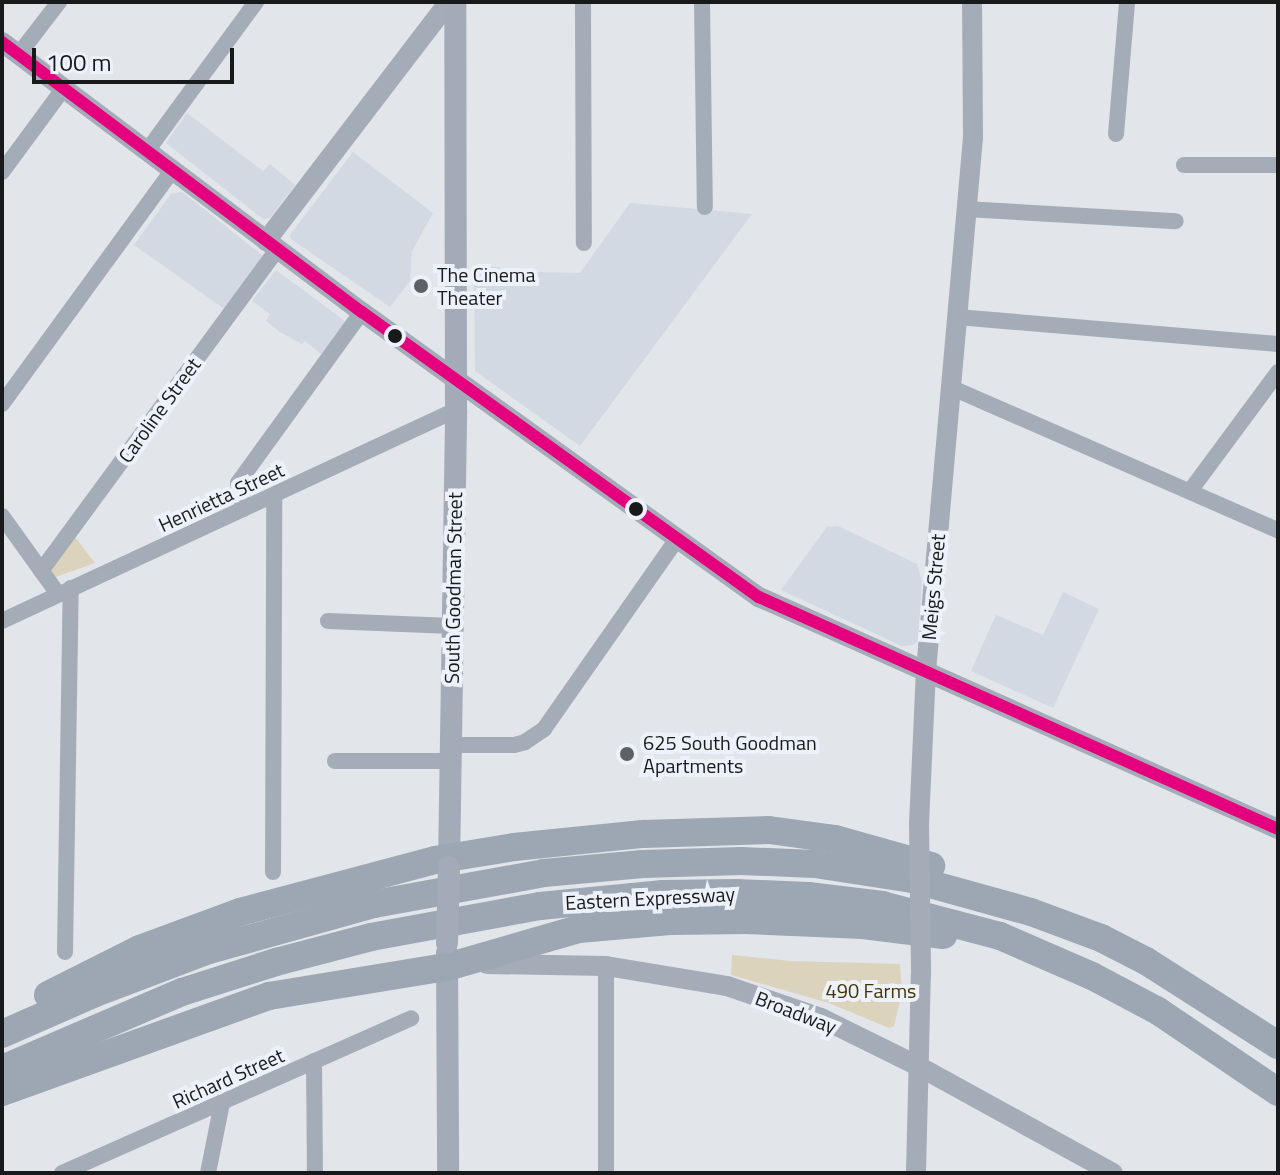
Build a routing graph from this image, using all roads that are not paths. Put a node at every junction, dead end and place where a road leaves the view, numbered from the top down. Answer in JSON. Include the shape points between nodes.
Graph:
{"nodes":[{"id":1,"x":59,"y":2,"type":"edge"},
{"id":2,"x":256,"y":2,"type":"edge"},
{"id":3,"x":449,"y":2,"type":"edge"},
{"id":4,"x":455,"y":2,"type":"edge"},
{"id":5,"x":583,"y":2,"type":"edge"},
{"id":6,"x":702,"y":2,"type":"edge"},
{"id":7,"x":972,"y":2,"type":"edge"},
{"id":8,"x":1127,"y":2,"type":"edge"},
{"id":9,"x":2,"y":42,"type":"edge"},
{"id":10,"x":19,"y":54,"type":"junction"},
{"id":11,"x":64,"y":88,"type":"junction"},
{"id":12,"x":1116,"y":134,"type":"dead end"},
{"id":13,"x":147,"y":151,"type":"junction"},
{"id":14,"x":1184,"y":165,"type":"dead end"},
{"id":15,"x":1278,"y":165,"type":"edge"},
{"id":16,"x":172,"y":171,"type":"junction"},
{"id":17,"x":2,"y":172,"type":"edge"},
{"id":18,"x":705,"y":207,"type":"dead end"},
{"id":19,"x":965,"y":209,"type":"junction"},
{"id":20,"x":1176,"y":221,"type":"dead end"},
{"id":21,"x":584,"y":243,"type":"dead end"},
{"id":22,"x":271,"y":245,"type":"junction"},
{"id":23,"x":362,"y":312,"type":"junction"},
{"id":24,"x":957,"y":317,"type":"junction"},
{"id":25,"x":1278,"y":344,"type":"edge"},
{"id":26,"x":1278,"y":372,"type":"edge"},
{"id":27,"x":456,"y":380,"type":"junction"},
{"id":28,"x":950,"y":387,"type":"junction"},
{"id":29,"x":2,"y":404,"type":"edge"},
{"id":30,"x":456,"y":410,"type":"junction"},
{"id":31,"x":1190,"y":491,"type":"junction"},
{"id":32,"x":274,"y":495,"type":"junction"},
{"id":33,"x":243,"y":509,"type":"junction"},
{"id":34,"x":2,"y":516,"type":"edge"},
{"id":35,"x":1278,"y":530,"type":"edge"},
{"id":36,"x":677,"y":539,"type":"junction"},
{"id":37,"x":41,"y":571,"type":"junction"},
{"id":38,"x":64,"y":591,"type":"junction"},
{"id":39,"x":2,"y":621,"type":"edge"},
{"id":40,"x":328,"y":621,"type":"dead end"},
{"id":41,"x":452,"y":626,"type":"junction"},
{"id":42,"x":926,"y":671,"type":"junction"},
{"id":43,"x":451,"y":753,"type":"junction"},
{"id":44,"x":335,"y":761,"type":"dead end"},
{"id":45,"x":1278,"y":829,"type":"edge"},
{"id":46,"x":449,"y":862,"type":"junction"},
{"id":47,"x":273,"y":872,"type":"dead end"},
{"id":48,"x":1101,"y":938,"type":"junction"},
{"id":49,"x":65,"y":952,"type":"dead end"},
{"id":50,"x":447,"y":955,"type":"junction"},
{"id":51,"x":606,"y":966,"type":"junction"},
{"id":52,"x":1070,"y":966,"type":"junction"},
{"id":53,"x":411,"y":1018,"type":"dead end"},
{"id":54,"x":2,"y":1023,"type":"edge"},
{"id":55,"x":2,"y":1034,"type":"edge"},
{"id":56,"x":1278,"y":1045,"type":"edge"},
{"id":57,"x":314,"y":1061,"type":"junction"},
{"id":58,"x":920,"y":1067,"type":"junction"},
{"id":59,"x":2,"y":1069,"type":"edge"},
{"id":60,"x":2,"y":1092,"type":"edge"},
{"id":61,"x":1278,"y":1092,"type":"edge"},
{"id":62,"x":222,"y":1103,"type":"junction"},
{"id":63,"x":62,"y":1173,"type":"edge"},
{"id":64,"x":208,"y":1173,"type":"edge"},
{"id":65,"x":315,"y":1173,"type":"edge"},
{"id":66,"x":448,"y":1173,"type":"edge"},
{"id":67,"x":606,"y":1173,"type":"edge"},
{"id":68,"x":916,"y":1173,"type":"edge"},
{"id":69,"x":1113,"y":1173,"type":"edge"}],
"edges":[{"from":1,"to":10,"type":"street"},
{"from":2,"to":13,"type":"street"},
{"from":3,"to":22,"type":"street","name":"Caroline Street"},
{"from":4,"to":27,"type":"main road","name":"South Goodman Street"},
{"from":5,"to":21,"type":"street"},
{"from":6,"to":18,"type":"street"},
{"from":7,"to":19,"type":"street","name":"Meigs Street","via":[[973,137]]},
{"from":8,"to":12,"type":"street"},
{"from":9,"to":10,"type":"street"},
{"from":10,"to":11,"type":"street"},
{"from":11,"to":13,"type":"street"},
{"from":11,"to":17,"type":"street"},
{"from":13,"to":16,"type":"street"},
{"from":14,"to":15,"type":"street"},
{"from":16,"to":22,"type":"street"},
{"from":16,"to":29,"type":"street"},
{"from":19,"to":20,"type":"street"},
{"from":19,"to":24,"type":"street","name":"Meigs Street"},
{"from":22,"to":23,"type":"street"},
{"from":22,"to":37,"type":"street","name":"Caroline Street"},
{"from":23,"to":27,"type":"street"},
{"from":23,"to":33,"type":"street","via":[[238,483]]},
{"from":24,"to":25,"type":"street"},
{"from":24,"to":28,"type":"street","name":"Meigs Street"},
{"from":26,"to":31,"type":"street"},
{"from":27,"to":30,"type":"main road","name":"South Goodman Street"},
{"from":27,"to":36,"type":"street"},
{"from":28,"to":31,"type":"street"},
{"from":28,"to":42,"type":"street","name":"Meigs Street"},
{"from":30,"to":32,"type":"street","name":"Henrietta Street"},
{"from":30,"to":41,"type":"main road","name":"South Goodman Street"},
{"from":31,"to":35,"type":"street"},
{"from":32,"to":33,"type":"street","name":"Henrietta Street"},
{"from":32,"to":47,"type":"street"},
{"from":33,"to":38,"type":"street","name":"Henrietta Street"},
{"from":34,"to":37,"type":"street"},
{"from":36,"to":42,"type":"street","via":[[759,597]]},
{"from":36,"to":43,"type":"street","via":[[535,737]]},
{"from":37,"to":38,"type":"street"},
{"from":38,"to":39,"type":"street","name":"Henrietta Street"},
{"from":38,"to":49,"type":"street"},
{"from":40,"to":41,"type":"street"},
{"from":41,"to":43,"type":"main road","name":"South Goodman Street"},
{"from":42,"to":45,"type":"street"},
{"from":42,"to":58,"type":"street","name":"Meigs Street","bridge":true,"via":[[919,824]]},
{"from":43,"to":44,"type":"street"},
{"from":43,"to":46,"type":"main road","name":"South Goodman Street"},
{"from":46,"to":48,"type":"highway","via":[[619,836],[791,832],[845,841],[965,877]]},
{"from":46,"to":50,"type":"main road","name":"South Goodman Street","bridge":true},
{"from":46,"to":54,"type":"highway","via":[[270,903],[188,929],[78,979]]},
{"from":48,"to":55,"type":"highway","name":"Eastern Expressway","via":[[960,890],[839,867],[741,861],[606,867],[447,888],[302,922],[139,975]]},
{"from":48,"to":56,"type":"highway","name":"Eastern Expressway","via":[[1189,985]]},
{"from":50,"to":51,"type":"street","name":"Broadway"},
{"from":50,"to":52,"type":"highway","via":[[569,931],[710,920],[889,928],[969,940]]},
{"from":50,"to":60,"type":"highway","via":[[282,992]]},
{"from":50,"to":66,"type":"main road","name":"South Goodman Street"},
{"from":51,"to":58,"type":"street","name":"Broadway","via":[[727,986],[821,1018]]},
{"from":51,"to":67,"type":"street"},
{"from":52,"to":59,"type":"highway","name":"Eastern Expressway","via":[[977,928],[882,905],[748,893],[613,897],[441,921],[288,958],[148,1005]]},
{"from":52,"to":61,"type":"highway","name":"Eastern Expressway","via":[[1158,1011]]},
{"from":53,"to":57,"type":"street","name":"Richard Street"},
{"from":57,"to":62,"type":"street","name":"Richard Street"},
{"from":57,"to":65,"type":"street"},
{"from":58,"to":68,"type":"street","name":"Meigs Street"},
{"from":58,"to":69,"type":"street","name":"Broadway"},
{"from":62,"to":63,"type":"street","name":"Richard Street"},
{"from":62,"to":64,"type":"street"}]}
